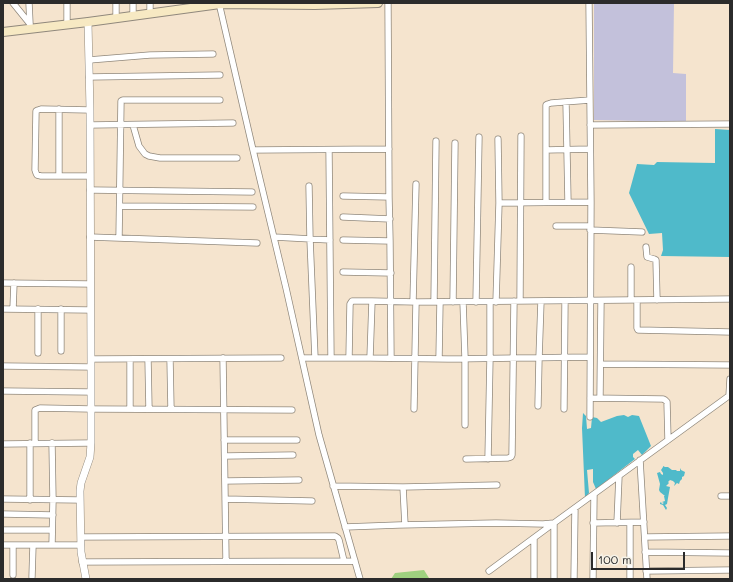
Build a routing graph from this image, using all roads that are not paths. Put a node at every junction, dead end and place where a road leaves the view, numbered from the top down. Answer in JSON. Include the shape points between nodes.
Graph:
{"nodes":[{"id":1,"x":13,"y":3,"type":"edge"},
{"id":2,"x":29,"y":3,"type":"edge"},
{"id":3,"x":67,"y":3,"type":"edge"},
{"id":4,"x":116,"y":3,"type":"edge"},
{"id":5,"x":133,"y":3,"type":"edge"},
{"id":6,"x":150,"y":3,"type":"edge"},
{"id":7,"x":378,"y":3,"type":"edge"},
{"id":8,"x":388,"y":3,"type":"edge"},
{"id":9,"x":589,"y":3,"type":"edge"},
{"id":10,"x":216,"y":4,"type":"edge"},
{"id":11,"x":336,"y":4,"type":"edge"},
{"id":12,"x":150,"y":14,"type":"junction"},
{"id":13,"x":133,"y":16,"type":"junction"},
{"id":14,"x":116,"y":18,"type":"junction"},
{"id":15,"x":88,"y":22,"type":"junction"},
{"id":16,"x":67,"y":24,"type":"junction"},
{"id":17,"x":30,"y":26,"type":"junction"},
{"id":18,"x":3,"y":32,"type":"edge"},
{"id":19,"x":213,"y":54,"type":"dead end"},
{"id":20,"x":89,"y":60,"type":"junction"},
{"id":21,"x":220,"y":75,"type":"dead end"},
{"id":22,"x":89,"y":77,"type":"junction"},
{"id":23,"x":220,"y":100,"type":"dead end"},
{"id":24,"x":590,"y":100,"type":"junction"},
{"id":25,"x":566,"y":102,"type":"junction"},
{"id":26,"x":59,"y":109,"type":"junction"},
{"id":27,"x":90,"y":110,"type":"junction"},
{"id":28,"x":233,"y":123,"type":"dead end"},
{"id":29,"x":590,"y":124,"type":"junction"},
{"id":30,"x":730,"y":124,"type":"edge"},
{"id":31,"x":90,"y":125,"type":"junction"},
{"id":32,"x":121,"y":125,"type":"junction"},
{"id":33,"x":133,"y":125,"type":"junction"},
{"id":34,"x":522,"y":136,"type":"dead end"},
{"id":35,"x":479,"y":137,"type":"dead end"},
{"id":36,"x":498,"y":139,"type":"dead end"},
{"id":37,"x":436,"y":141,"type":"dead end"},
{"id":38,"x":455,"y":143,"type":"dead end"},
{"id":39,"x":590,"y":149,"type":"junction"},
{"id":40,"x":253,"y":150,"type":"junction"},
{"id":41,"x":329,"y":150,"type":"junction"},
{"id":42,"x":389,"y":150,"type":"junction"},
{"id":43,"x":546,"y":150,"type":"junction"},
{"id":44,"x":567,"y":150,"type":"junction"},
{"id":45,"x":237,"y":158,"type":"dead end"},
{"id":46,"x":59,"y":176,"type":"junction"},
{"id":47,"x":90,"y":176,"type":"junction"},
{"id":48,"x":416,"y":184,"type":"dead end"},
{"id":49,"x":309,"y":186,"type":"dead end"},
{"id":50,"x":90,"y":190,"type":"junction"},
{"id":51,"x":120,"y":190,"type":"junction"},
{"id":52,"x":252,"y":192,"type":"dead end"},
{"id":53,"x":343,"y":196,"type":"dead end"},
{"id":54,"x":389,"y":197,"type":"junction"},
{"id":55,"x":521,"y":202,"type":"junction"},
{"id":56,"x":546,"y":202,"type":"junction"},
{"id":57,"x":568,"y":202,"type":"junction"},
{"id":58,"x":591,"y":202,"type":"junction"},
{"id":59,"x":499,"y":203,"type":"junction"},
{"id":60,"x":120,"y":206,"type":"junction"},
{"id":61,"x":253,"y":207,"type":"dead end"},
{"id":62,"x":343,"y":216,"type":"dead end"},
{"id":63,"x":390,"y":219,"type":"junction"},
{"id":64,"x":556,"y":226,"type":"dead end"},
{"id":65,"x":590,"y":228,"type":"junction"},
{"id":66,"x":642,"y":232,"type":"dead end"},
{"id":67,"x":90,"y":237,"type":"junction"},
{"id":68,"x":274,"y":237,"type":"junction"},
{"id":69,"x":119,"y":238,"type":"junction"},
{"id":70,"x":310,"y":239,"type":"junction"},
{"id":71,"x":330,"y":240,"type":"junction"},
{"id":72,"x":343,"y":240,"type":"dead end"},
{"id":73,"x":390,"y":241,"type":"junction"},
{"id":74,"x":257,"y":243,"type":"dead end"},
{"id":75,"x":646,"y":247,"type":"dead end"},
{"id":76,"x":631,"y":267,"type":"dead end"},
{"id":77,"x":343,"y":272,"type":"dead end"},
{"id":78,"x":391,"y":273,"type":"junction"},
{"id":79,"x":3,"y":283,"type":"edge"},
{"id":80,"x":14,"y":283,"type":"junction"},
{"id":81,"x":90,"y":284,"type":"junction"},
{"id":82,"x":730,"y":299,"type":"edge"},
{"id":83,"x":634,"y":300,"type":"junction"},
{"id":84,"x":656,"y":300,"type":"junction"},
{"id":85,"x":372,"y":301,"type":"junction"},
{"id":86,"x":541,"y":301,"type":"junction"},
{"id":87,"x":565,"y":301,"type":"junction"},
{"id":88,"x":590,"y":301,"type":"junction"},
{"id":89,"x":601,"y":301,"type":"junction"},
{"id":90,"x":391,"y":302,"type":"junction"},
{"id":91,"x":415,"y":302,"type":"junction"},
{"id":92,"x":437,"y":302,"type":"junction"},
{"id":93,"x":453,"y":302,"type":"junction"},
{"id":94,"x":463,"y":302,"type":"junction"},
{"id":95,"x":476,"y":302,"type":"junction"},
{"id":96,"x":493,"y":302,"type":"junction"},
{"id":97,"x":517,"y":302,"type":"junction"},
{"id":98,"x":3,"y":309,"type":"edge"},
{"id":99,"x":13,"y":309,"type":"junction"},
{"id":100,"x":38,"y":309,"type":"junction"},
{"id":101,"x":61,"y":309,"type":"junction"},
{"id":102,"x":90,"y":310,"type":"junction"},
{"id":103,"x":730,"y":332,"type":"edge"},
{"id":104,"x":61,"y":351,"type":"dead end"},
{"id":105,"x":38,"y":353,"type":"dead end"},
{"id":106,"x":590,"y":357,"type":"junction"},
{"id":107,"x":170,"y":358,"type":"junction"},
{"id":108,"x":223,"y":358,"type":"junction"},
{"id":109,"x":281,"y":358,"type":"dead end"},
{"id":110,"x":302,"y":358,"type":"junction"},
{"id":111,"x":315,"y":358,"type":"junction"},
{"id":112,"x":331,"y":358,"type":"junction"},
{"id":113,"x":349,"y":358,"type":"junction"},
{"id":114,"x":370,"y":358,"type":"junction"},
{"id":115,"x":391,"y":358,"type":"junction"},
{"id":116,"x":465,"y":358,"type":"junction"},
{"id":117,"x":490,"y":358,"type":"junction"},
{"id":118,"x":513,"y":358,"type":"junction"},
{"id":119,"x":539,"y":358,"type":"junction"},
{"id":120,"x":564,"y":358,"type":"junction"},
{"id":121,"x":91,"y":359,"type":"junction"},
{"id":122,"x":130,"y":359,"type":"junction"},
{"id":123,"x":148,"y":359,"type":"junction"},
{"id":124,"x":414,"y":359,"type":"junction"},
{"id":125,"x":439,"y":359,"type":"junction"},
{"id":126,"x":601,"y":364,"type":"junction"},
{"id":127,"x":730,"y":365,"type":"edge"},
{"id":128,"x":3,"y":366,"type":"edge"},
{"id":129,"x":91,"y":367,"type":"junction"},
{"id":130,"x":730,"y":379,"type":"edge"},
{"id":131,"x":3,"y":391,"type":"edge"},
{"id":132,"x":91,"y":392,"type":"junction"},
{"id":133,"x":730,"y":396,"type":"edge"},
{"id":134,"x":590,"y":398,"type":"junction"},
{"id":135,"x":600,"y":398,"type":"junction"},
{"id":136,"x":538,"y":406,"type":"dead end"},
{"id":137,"x":564,"y":408,"type":"dead end"},
{"id":138,"x":130,"y":409,"type":"junction"},
{"id":139,"x":149,"y":409,"type":"junction"},
{"id":140,"x":171,"y":409,"type":"junction"},
{"id":141,"x":224,"y":409,"type":"junction"},
{"id":142,"x":414,"y":409,"type":"dead end"},
{"id":143,"x":91,"y":410,"type":"junction"},
{"id":144,"x":292,"y":410,"type":"dead end"},
{"id":145,"x":590,"y":417,"type":"dead end"},
{"id":146,"x":465,"y":425,"type":"dead end"},
{"id":147,"x":224,"y":440,"type":"junction"},
{"id":148,"x":297,"y":440,"type":"dead end"},
{"id":149,"x":668,"y":440,"type":"junction"},
{"id":150,"x":52,"y":443,"type":"junction"},
{"id":151,"x":3,"y":444,"type":"edge"},
{"id":152,"x":32,"y":444,"type":"junction"},
{"id":153,"x":90,"y":444,"type":"junction"},
{"id":154,"x":293,"y":455,"type":"dead end"},
{"id":155,"x":225,"y":456,"type":"junction"},
{"id":156,"x":466,"y":459,"type":"dead end"},
{"id":157,"x":488,"y":459,"type":"junction"},
{"id":158,"x":640,"y":460,"type":"junction"},
{"id":159,"x":619,"y":476,"type":"junction"},
{"id":160,"x":299,"y":480,"type":"dead end"},
{"id":161,"x":225,"y":481,"type":"junction"},
{"id":162,"x":497,"y":485,"type":"dead end"},
{"id":163,"x":333,"y":486,"type":"junction"},
{"id":164,"x":403,"y":487,"type":"junction"},
{"id":165,"x":594,"y":495,"type":"junction"},
{"id":166,"x":721,"y":496,"type":"dead end"},
{"id":167,"x":730,"y":496,"type":"edge"},
{"id":168,"x":3,"y":499,"type":"edge"},
{"id":169,"x":225,"y":499,"type":"junction"},
{"id":170,"x":30,"y":500,"type":"junction"},
{"id":171,"x":53,"y":500,"type":"junction"},
{"id":172,"x":80,"y":500,"type":"junction"},
{"id":173,"x":312,"y":501,"type":"dead end"},
{"id":174,"x":575,"y":508,"type":"junction"},
{"id":175,"x":3,"y":514,"type":"edge"},
{"id":176,"x":52,"y":515,"type":"junction"},
{"id":177,"x":644,"y":522,"type":"junction"},
{"id":178,"x":554,"y":523,"type":"junction"},
{"id":179,"x":593,"y":523,"type":"junction"},
{"id":180,"x":617,"y":523,"type":"junction"},
{"id":181,"x":630,"y":523,"type":"junction"},
{"id":182,"x":405,"y":525,"type":"junction"},
{"id":183,"x":345,"y":527,"type":"junction"},
{"id":184,"x":3,"y":530,"type":"edge"},
{"id":185,"x":52,"y":530,"type":"junction"},
{"id":186,"x":226,"y":536,"type":"junction"},
{"id":187,"x":730,"y":536,"type":"edge"},
{"id":188,"x":81,"y":537,"type":"junction"},
{"id":189,"x":644,"y":537,"type":"junction"},
{"id":190,"x":534,"y":538,"type":"junction"},
{"id":191,"x":3,"y":545,"type":"edge"},
{"id":192,"x":12,"y":545,"type":"junction"},
{"id":193,"x":33,"y":545,"type":"junction"},
{"id":194,"x":52,"y":545,"type":"junction"},
{"id":195,"x":81,"y":545,"type":"junction"},
{"id":196,"x":645,"y":552,"type":"junction"},
{"id":197,"x":730,"y":553,"type":"edge"},
{"id":198,"x":226,"y":561,"type":"junction"},
{"id":199,"x":349,"y":561,"type":"junction"},
{"id":200,"x":82,"y":562,"type":"junction"},
{"id":201,"x":730,"y":570,"type":"edge"},
{"id":202,"x":489,"y":571,"type":"dead end"},
{"id":203,"x":646,"y":571,"type":"junction"},
{"id":204,"x":13,"y":575,"type":"dead end"},
{"id":205,"x":32,"y":577,"type":"dead end"},
{"id":206,"x":86,"y":579,"type":"edge"},
{"id":207,"x":360,"y":579,"type":"edge"},
{"id":208,"x":534,"y":579,"type":"edge"},
{"id":209,"x":554,"y":579,"type":"edge"},
{"id":210,"x":574,"y":579,"type":"edge"},
{"id":211,"x":593,"y":579,"type":"edge"},
{"id":212,"x":630,"y":579,"type":"edge"},
{"id":213,"x":647,"y":579,"type":"edge"}],
"edges":[{"from":1,"to":17,"type":"street"},
{"from":2,"to":17,"type":"street"},
{"from":3,"to":16,"type":"street"},
{"from":4,"to":14,"type":"street"},
{"from":5,"to":13,"type":"street"},
{"from":6,"to":12,"type":"street"},
{"from":7,"to":11,"type":"main road"},
{"from":8,"to":42,"type":"street"},
{"from":9,"to":24,"type":"street"},
{"from":10,"to":11,"type":"main road"},
{"from":10,"to":12,"type":"main road"},
{"from":10,"to":40,"type":"street"},
{"from":12,"to":13,"type":"main road"},
{"from":13,"to":14,"type":"main road"},
{"from":14,"to":15,"type":"main road"},
{"from":15,"to":16,"type":"main road"},
{"from":15,"to":20,"type":"street"},
{"from":16,"to":17,"type":"main road"},
{"from":17,"to":18,"type":"main road"},
{"from":19,"to":20,"type":"street","via":[[150,55]]},
{"from":20,"to":22,"type":"street"},
{"from":21,"to":22,"type":"street"},
{"from":22,"to":27,"type":"street"},
{"from":23,"to":32,"type":"street","via":[[123,100],[120,103]]},
{"from":24,"to":25,"type":"street"},
{"from":24,"to":29,"type":"street"},
{"from":25,"to":43,"type":"street","via":[[546,106]]},
{"from":25,"to":44,"type":"street"},
{"from":26,"to":27,"type":"street"},
{"from":26,"to":46,"type":"street"},
{"from":26,"to":46,"type":"street","via":[[36,111],[35,170],[37,175],[41,176]]},
{"from":27,"to":31,"type":"street"},
{"from":28,"to":33,"type":"street"},
{"from":29,"to":30,"type":"street"},
{"from":29,"to":39,"type":"street"},
{"from":31,"to":32,"type":"street"},
{"from":31,"to":47,"type":"street"},
{"from":32,"to":33,"type":"street"},
{"from":32,"to":51,"type":"street"},
{"from":33,"to":45,"type":"street","via":[[139,146],[149,156]]},
{"from":34,"to":55,"type":"street"},
{"from":35,"to":95,"type":"street"},
{"from":36,"to":59,"type":"street"},
{"from":37,"to":92,"type":"street"},
{"from":38,"to":93,"type":"street"},
{"from":39,"to":44,"type":"street"},
{"from":39,"to":58,"type":"street"},
{"from":40,"to":41,"type":"street"},
{"from":40,"to":68,"type":"street"},
{"from":41,"to":42,"type":"street"},
{"from":41,"to":71,"type":"street"},
{"from":42,"to":54,"type":"street"},
{"from":43,"to":44,"type":"street"},
{"from":43,"to":56,"type":"street"},
{"from":44,"to":57,"type":"street"},
{"from":46,"to":47,"type":"street"},
{"from":47,"to":50,"type":"street"},
{"from":48,"to":91,"type":"street"},
{"from":49,"to":70,"type":"street"},
{"from":50,"to":51,"type":"street"},
{"from":50,"to":67,"type":"street"},
{"from":51,"to":52,"type":"street"},
{"from":51,"to":60,"type":"street"},
{"from":53,"to":54,"type":"street"},
{"from":54,"to":63,"type":"street"},
{"from":55,"to":56,"type":"street"},
{"from":55,"to":59,"type":"street"},
{"from":55,"to":97,"type":"street"},
{"from":56,"to":57,"type":"street"},
{"from":57,"to":58,"type":"street"},
{"from":58,"to":65,"type":"street"},
{"from":59,"to":96,"type":"street"},
{"from":60,"to":61,"type":"street"},
{"from":60,"to":69,"type":"street"},
{"from":62,"to":63,"type":"street"},
{"from":63,"to":73,"type":"street"},
{"from":64,"to":65,"type":"street"},
{"from":65,"to":66,"type":"street"},
{"from":65,"to":88,"type":"street"},
{"from":67,"to":69,"type":"street"},
{"from":67,"to":81,"type":"street"},
{"from":68,"to":70,"type":"street"},
{"from":68,"to":110,"type":"street"},
{"from":69,"to":74,"type":"street"},
{"from":70,"to":71,"type":"street"},
{"from":70,"to":111,"type":"street"},
{"from":71,"to":112,"type":"street"},
{"from":72,"to":73,"type":"street"},
{"from":73,"to":78,"type":"street"},
{"from":75,"to":84,"type":"street","via":[[647,257],[656,260]]},
{"from":76,"to":83,"type":"street"},
{"from":77,"to":78,"type":"street"},
{"from":78,"to":90,"type":"street"},
{"from":79,"to":80,"type":"street"},
{"from":80,"to":81,"type":"street"},
{"from":80,"to":99,"type":"street"},
{"from":81,"to":102,"type":"street"},
{"from":82,"to":84,"type":"street"},
{"from":83,"to":84,"type":"street"},
{"from":83,"to":89,"type":"street"},
{"from":83,"to":103,"type":"street","via":[[638,330]]},
{"from":85,"to":90,"type":"street"},
{"from":85,"to":113,"type":"street","via":[[352,301],[350,304]]},
{"from":85,"to":114,"type":"street"},
{"from":86,"to":87,"type":"street"},
{"from":86,"to":97,"type":"street"},
{"from":86,"to":119,"type":"street"},
{"from":87,"to":88,"type":"street"},
{"from":87,"to":120,"type":"street"},
{"from":88,"to":89,"type":"street"},
{"from":88,"to":106,"type":"street"},
{"from":89,"to":126,"type":"street"},
{"from":90,"to":91,"type":"street"},
{"from":90,"to":115,"type":"street"},
{"from":91,"to":92,"type":"street"},
{"from":91,"to":124,"type":"street"},
{"from":92,"to":93,"type":"street"},
{"from":92,"to":125,"type":"street"},
{"from":93,"to":94,"type":"street"},
{"from":94,"to":95,"type":"street"},
{"from":94,"to":116,"type":"street"},
{"from":95,"to":96,"type":"street"},
{"from":96,"to":97,"type":"street"},
{"from":96,"to":117,"type":"street"},
{"from":97,"to":118,"type":"street"},
{"from":98,"to":99,"type":"street"},
{"from":99,"to":100,"type":"street"},
{"from":100,"to":101,"type":"street"},
{"from":100,"to":105,"type":"street"},
{"from":101,"to":102,"type":"street"},
{"from":101,"to":104,"type":"street"},
{"from":102,"to":121,"type":"street"},
{"from":106,"to":120,"type":"street"},
{"from":106,"to":134,"type":"street"},
{"from":107,"to":108,"type":"street"},
{"from":107,"to":123,"type":"street"},
{"from":107,"to":140,"type":"street"},
{"from":108,"to":109,"type":"street"},
{"from":108,"to":141,"type":"street"},
{"from":110,"to":111,"type":"street"},
{"from":110,"to":163,"type":"street"},
{"from":111,"to":112,"type":"street"},
{"from":112,"to":113,"type":"street"},
{"from":113,"to":114,"type":"street"},
{"from":114,"to":115,"type":"street"},
{"from":115,"to":124,"type":"street"},
{"from":116,"to":117,"type":"street"},
{"from":116,"to":125,"type":"street"},
{"from":116,"to":146,"type":"street"},
{"from":117,"to":118,"type":"street"},
{"from":117,"to":157,"type":"street"},
{"from":118,"to":119,"type":"street"},
{"from":118,"to":157,"type":"street","via":[[512,455],[508,458]]},
{"from":119,"to":120,"type":"street"},
{"from":119,"to":136,"type":"street"},
{"from":120,"to":137,"type":"street"},
{"from":121,"to":122,"type":"street"},
{"from":121,"to":129,"type":"street"},
{"from":122,"to":123,"type":"street"},
{"from":122,"to":138,"type":"street"},
{"from":123,"to":139,"type":"street"},
{"from":124,"to":125,"type":"street"},
{"from":124,"to":142,"type":"street"},
{"from":126,"to":127,"type":"street"},
{"from":126,"to":135,"type":"street"},
{"from":128,"to":129,"type":"street"},
{"from":129,"to":132,"type":"street"},
{"from":130,"to":133,"type":"street"},
{"from":131,"to":132,"type":"street"},
{"from":132,"to":143,"type":"street"},
{"from":133,"to":149,"type":"street"},
{"from":134,"to":135,"type":"street"},
{"from":134,"to":145,"type":"street"},
{"from":135,"to":149,"type":"street","via":[[665,400]]},
{"from":138,"to":139,"type":"street"},
{"from":138,"to":143,"type":"street"},
{"from":139,"to":140,"type":"street"},
{"from":140,"to":141,"type":"street"},
{"from":141,"to":144,"type":"street"},
{"from":141,"to":147,"type":"street"},
{"from":143,"to":152,"type":"street","via":[[38,408],[35,410]]},
{"from":143,"to":153,"type":"street"},
{"from":147,"to":148,"type":"street"},
{"from":147,"to":155,"type":"street"},
{"from":149,"to":158,"type":"street"},
{"from":150,"to":152,"type":"street"},
{"from":150,"to":153,"type":"street"},
{"from":150,"to":171,"type":"street"},
{"from":151,"to":152,"type":"street"},
{"from":152,"to":170,"type":"street"},
{"from":153,"to":172,"type":"street","via":[[90,457],[81,483]]},
{"from":154,"to":155,"type":"street"},
{"from":155,"to":161,"type":"street"},
{"from":156,"to":157,"type":"street"},
{"from":158,"to":159,"type":"street"},
{"from":158,"to":177,"type":"street"},
{"from":159,"to":165,"type":"street"},
{"from":159,"to":180,"type":"street"},
{"from":160,"to":161,"type":"street"},
{"from":161,"to":169,"type":"street"},
{"from":162,"to":164,"type":"street"},
{"from":163,"to":164,"type":"street"},
{"from":163,"to":183,"type":"street"},
{"from":164,"to":182,"type":"street"},
{"from":165,"to":174,"type":"street"},
{"from":165,"to":179,"type":"street"},
{"from":166,"to":167,"type":"street"},
{"from":168,"to":170,"type":"street"},
{"from":169,"to":173,"type":"street"},
{"from":169,"to":186,"type":"street"},
{"from":170,"to":171,"type":"street"},
{"from":171,"to":172,"type":"street"},
{"from":171,"to":176,"type":"street"},
{"from":172,"to":188,"type":"street"},
{"from":174,"to":178,"type":"street"},
{"from":174,"to":210,"type":"street"},
{"from":175,"to":176,"type":"street"},
{"from":176,"to":185,"type":"street"},
{"from":177,"to":181,"type":"street"},
{"from":177,"to":189,"type":"street"},
{"from":178,"to":182,"type":"street"},
{"from":178,"to":190,"type":"street"},
{"from":178,"to":209,"type":"street"},
{"from":179,"to":180,"type":"street"},
{"from":179,"to":211,"type":"street"},
{"from":180,"to":181,"type":"street"},
{"from":181,"to":212,"type":"street"},
{"from":182,"to":183,"type":"street"},
{"from":183,"to":199,"type":"street"},
{"from":184,"to":185,"type":"street"},
{"from":185,"to":194,"type":"street"},
{"from":186,"to":188,"type":"street"},
{"from":186,"to":198,"type":"street"},
{"from":186,"to":199,"type":"street","via":[[335,536]]},
{"from":187,"to":189,"type":"street"},
{"from":188,"to":195,"type":"street"},
{"from":189,"to":196,"type":"street"},
{"from":190,"to":202,"type":"street"},
{"from":190,"to":208,"type":"street"},
{"from":191,"to":192,"type":"street"},
{"from":192,"to":193,"type":"street"},
{"from":192,"to":204,"type":"street"},
{"from":193,"to":194,"type":"street"},
{"from":193,"to":205,"type":"street"},
{"from":194,"to":195,"type":"street"},
{"from":195,"to":200,"type":"street"},
{"from":196,"to":197,"type":"street"},
{"from":196,"to":203,"type":"street"},
{"from":198,"to":199,"type":"street"},
{"from":198,"to":200,"type":"street"},
{"from":199,"to":207,"type":"street"},
{"from":200,"to":206,"type":"street"},
{"from":201,"to":203,"type":"street"},
{"from":203,"to":213,"type":"street"}]}
